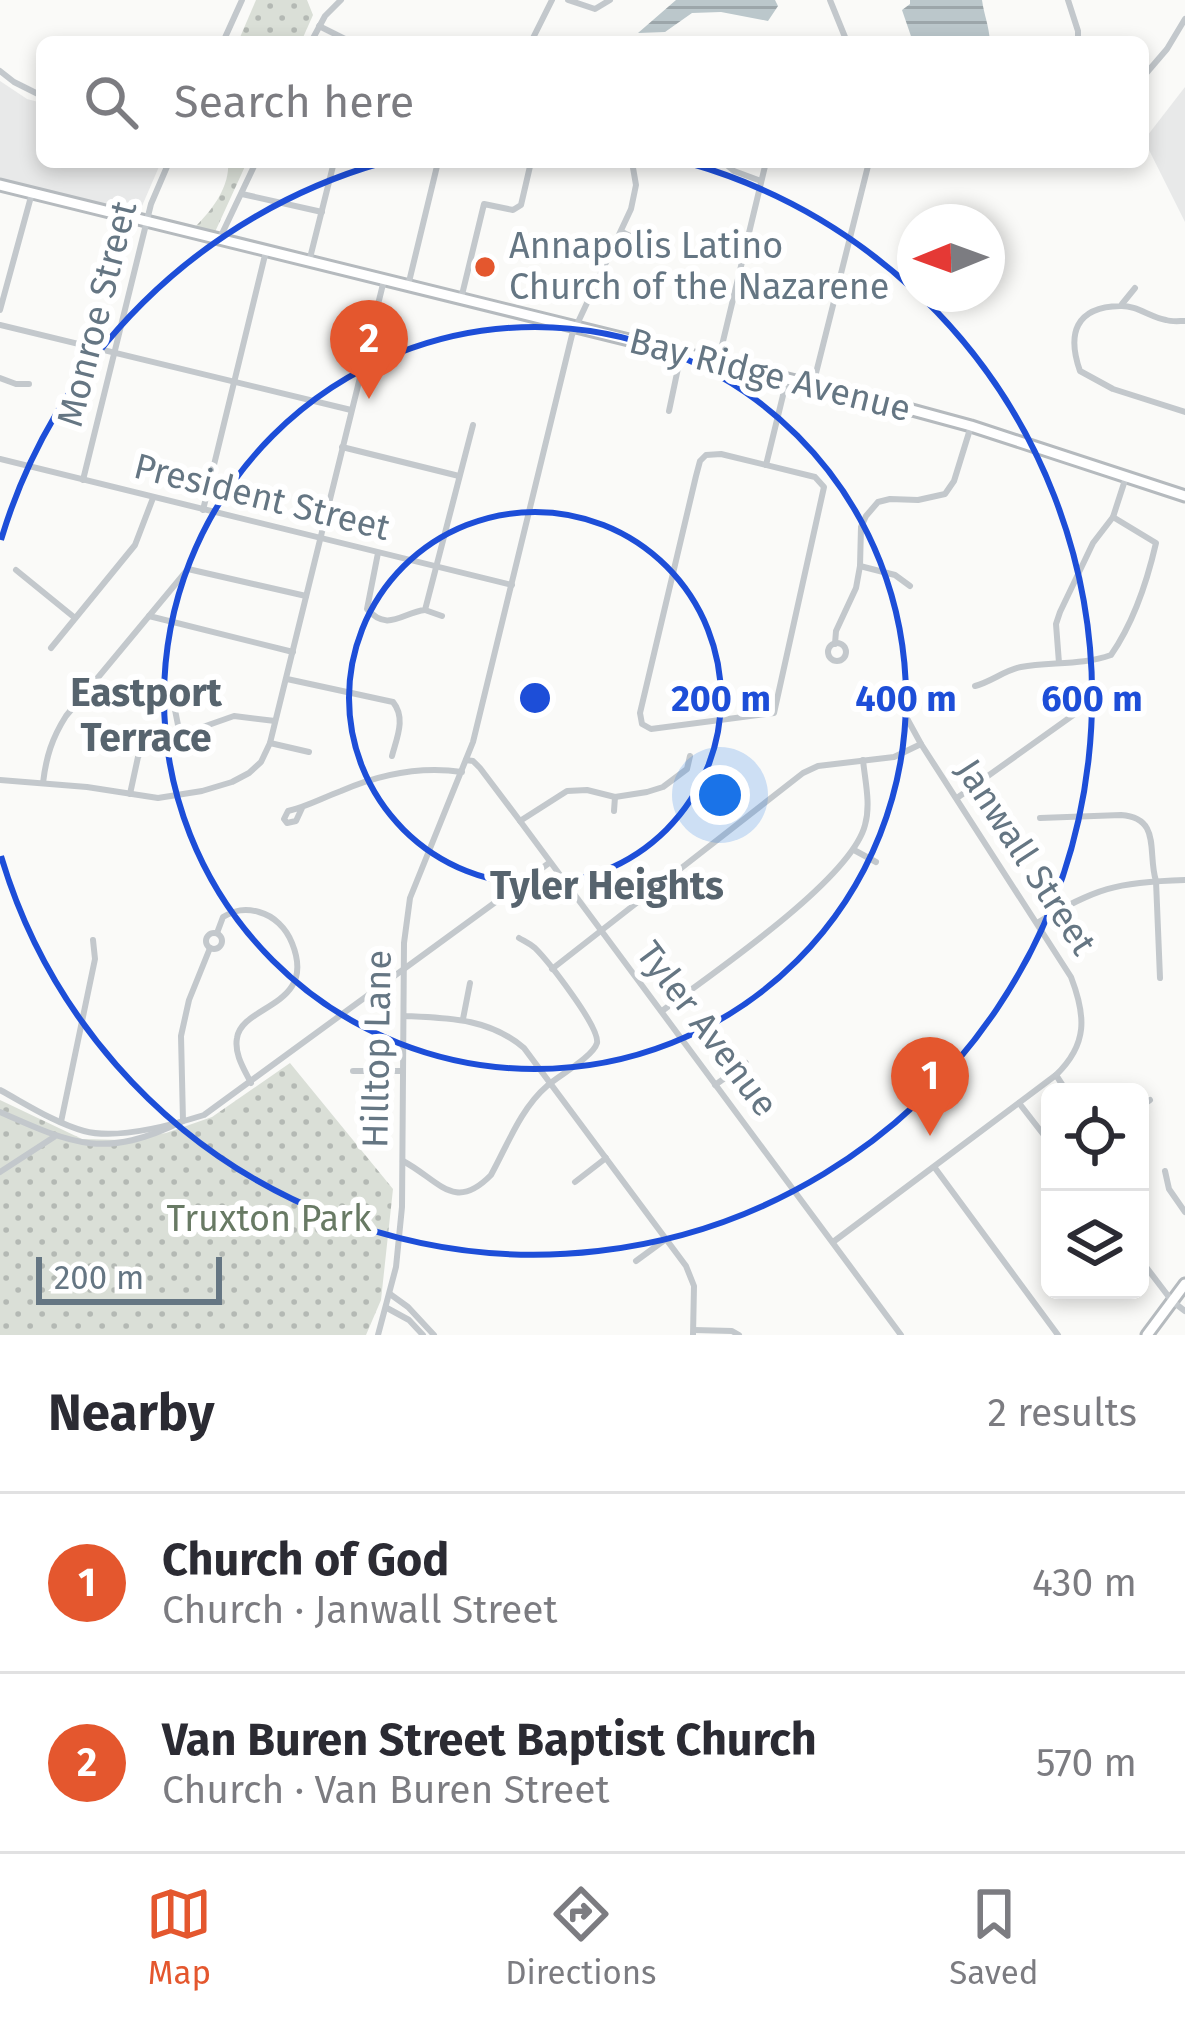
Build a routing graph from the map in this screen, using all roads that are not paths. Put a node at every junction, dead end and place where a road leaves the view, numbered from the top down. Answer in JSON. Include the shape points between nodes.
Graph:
{"nodes":[{"id":1,"x":242,"y":0,"type":"edge"},
{"id":2,"x":341,"y":0,"type":"edge"},
{"id":3,"x":551,"y":0,"type":"edge"},
{"id":4,"x":568,"y":0,"type":"edge"},
{"id":5,"x":610,"y":0,"type":"edge"},
{"id":6,"x":830,"y":0,"type":"edge"},
{"id":7,"x":1067,"y":0,"type":"edge"},
{"id":8,"x":1185,"y":19,"type":"edge"},
{"id":9,"x":319,"y":26,"type":"junction"},
{"id":10,"x":226,"y":36,"type":"edge"},
{"id":11,"x":314,"y":36,"type":"edge"},
{"id":12,"x":339,"y":36,"type":"edge"},
{"id":13,"x":534,"y":36,"type":"edge"},
{"id":14,"x":842,"y":36,"type":"edge"},
{"id":15,"x":1078,"y":36,"type":"edge"},
{"id":16,"x":1149,"y":69,"type":"edge"},
{"id":17,"x":0,"y":71,"type":"edge"},
{"id":18,"x":36,"y":93,"type":"edge"},
{"id":19,"x":166,"y":168,"type":"edge"},
{"id":20,"x":253,"y":168,"type":"edge"},
{"id":21,"x":330,"y":168,"type":"edge"},
{"id":22,"x":436,"y":168,"type":"edge"},
{"id":23,"x":529,"y":168,"type":"edge"},
{"id":24,"x":633,"y":168,"type":"edge"},
{"id":25,"x":730,"y":168,"type":"edge"},
{"id":26,"x":764,"y":168,"type":"edge"},
{"id":27,"x":867,"y":168,"type":"edge"},
{"id":28,"x":761,"y":181,"type":"junction"},
{"id":29,"x":0,"y":185,"type":"edge"},
{"id":30,"x":32,"y":193,"type":"junction"},
{"id":31,"x":242,"y":194,"type":"junction"},
{"id":32,"x":322,"y":212,"type":"junction"},
{"id":33,"x":148,"y":221,"type":"junction"},
{"id":34,"x":622,"y":232,"type":"junction"},
{"id":35,"x":220,"y":238,"type":"junction"},
{"id":36,"x":266,"y":251,"type":"junction"},
{"id":37,"x":665,"y":253,"type":"dead end"},
{"id":38,"x":309,"y":262,"type":"junction"},
{"id":39,"x":384,"y":280,"type":"junction"},
{"id":40,"x":407,"y":286,"type":"junction"},
{"id":41,"x":1135,"y":288,"type":"dead end"},
{"id":42,"x":461,"y":299,"type":"junction"},
{"id":43,"x":1122,"y":305,"type":"junction"},
{"id":44,"x":0,"y":310,"type":"edge"},
{"id":45,"x":1185,"y":321,"type":"edge"},
{"id":46,"x":0,"y":325,"type":"edge"},
{"id":47,"x":575,"y":326,"type":"junction"},
{"id":48,"x":116,"y":352,"type":"junction"},
{"id":49,"x":681,"y":354,"type":"junction"},
{"id":50,"x":718,"y":362,"type":"junction"},
{"id":51,"x":0,"y":378,"type":"edge"},
{"id":52,"x":787,"y":379,"type":"junction"},
{"id":53,"x":234,"y":380,"type":"junction"},
{"id":54,"x":28,"y":384,"type":"dead end"},
{"id":55,"x":813,"y":385,"type":"junction"},
{"id":56,"x":351,"y":410,"type":"junction"},
{"id":57,"x":669,"y":412,"type":"dead end"},
{"id":58,"x":1185,"y":412,"type":"edge"},
{"id":59,"x":472,"y":425,"type":"dead end"},
{"id":60,"x":971,"y":427,"type":"junction"},
{"id":61,"x":342,"y":448,"type":"junction"},
{"id":62,"x":0,"y":459,"type":"edge"},
{"id":63,"x":766,"y":465,"type":"junction"},
{"id":64,"x":459,"y":476,"type":"junction"},
{"id":65,"x":1126,"y":477,"type":"junction"},
{"id":66,"x":83,"y":480,"type":"junction"},
{"id":67,"x":1185,"y":482,"type":"edge"},
{"id":68,"x":1183,"y":495,"type":"edge"},
{"id":69,"x":154,"y":499,"type":"junction"},
{"id":70,"x":203,"y":510,"type":"junction"},
{"id":71,"x":1113,"y":517,"type":"junction"},
{"id":72,"x":320,"y":539,"type":"junction"},
{"id":73,"x":378,"y":553,"type":"junction"},
{"id":74,"x":860,"y":566,"type":"junction"},
{"id":75,"x":436,"y":567,"type":"junction"},
{"id":76,"x":16,"y":570,"type":"dead end"},
{"id":77,"x":512,"y":585,"type":"junction"},
{"id":78,"x":910,"y":586,"type":"dead end"},
{"id":79,"x":306,"y":596,"type":"junction"},
{"id":80,"x":425,"y":610,"type":"junction"},
{"id":81,"x":149,"y":616,"type":"junction"},
{"id":82,"x":442,"y":616,"type":"dead end"},
{"id":83,"x":74,"y":618,"type":"junction"},
{"id":84,"x":835,"y":644,"type":"dead end"},
{"id":85,"x":51,"y":648,"type":"dead end"},
{"id":86,"x":293,"y":652,"type":"junction"},
{"id":87,"x":1059,"y":663,"type":"junction"},
{"id":88,"x":287,"y":679,"type":"junction"},
{"id":89,"x":975,"y":686,"type":"dead end"},
{"id":90,"x":1100,"y":697,"type":"dead end"},
{"id":91,"x":901,"y":700,"type":"dead end"},
{"id":92,"x":175,"y":710,"type":"dead end"},
{"id":93,"x":275,"y":721,"type":"junction"},
{"id":94,"x":180,"y":735,"type":"junction"},
{"id":95,"x":271,"y":743,"type":"junction"},
{"id":96,"x":921,"y":744,"type":"junction"},
{"id":97,"x":309,"y":752,"type":"dead end"},
{"id":98,"x":392,"y":756,"type":"dead end"},
{"id":99,"x":690,"y":756,"type":"dead end"},
{"id":100,"x":466,"y":760,"type":"junction"},
{"id":101,"x":863,"y":760,"type":"junction"},
{"id":102,"x":463,"y":772,"type":"junction"},
{"id":103,"x":0,"y":780,"type":"edge"},
{"id":104,"x":43,"y":783,"type":"junction"},
{"id":105,"x":130,"y":794,"type":"junction"},
{"id":106,"x":615,"y":797,"type":"junction"},
{"id":107,"x":957,"y":798,"type":"junction"},
{"id":108,"x":302,"y":808,"type":"dead end"},
{"id":109,"x":614,"y":811,"type":"dead end"},
{"id":110,"x":1040,"y":818,"type":"dead end"},
{"id":111,"x":520,"y":821,"type":"junction"},
{"id":112,"x":854,"y":850,"type":"junction"},
{"id":113,"x":876,"y":862,"type":"dead end"},
{"id":114,"x":549,"y":863,"type":"junction"},
{"id":115,"x":1156,"y":880,"type":"junction"},
{"id":116,"x":1185,"y":880,"type":"edge"},
{"id":117,"x":1037,"y":923,"type":"junction"},
{"id":118,"x":601,"y":932,"type":"junction"},
{"id":119,"x":519,"y":938,"type":"dead end"},
{"id":120,"x":92,"y":940,"type":"dead end"},
{"id":121,"x":552,"y":969,"type":"junction"},
{"id":122,"x":404,"y":970,"type":"junction"},
{"id":123,"x":1160,"y":978,"type":"dead end"},
{"id":124,"x":470,"y":982,"type":"dead end"},
{"id":125,"x":382,"y":986,"type":"junction"},
{"id":126,"x":404,"y":1004,"type":"junction"},
{"id":127,"x":662,"y":1011,"type":"junction"},
{"id":128,"x":404,"y":1016,"type":"junction"},
{"id":129,"x":463,"y":1019,"type":"junction"},
{"id":130,"x":746,"y":1063,"type":"dead end"},
{"id":131,"x":403,"y":1070,"type":"junction"},
{"id":132,"x":353,"y":1071,"type":"dead end"},
{"id":133,"x":1057,"y":1075,"type":"junction"},
{"id":134,"x":251,"y":1083,"type":"junction"},
{"id":135,"x":550,"y":1083,"type":"junction"},
{"id":136,"x":1062,"y":1083,"type":"edge"},
{"id":137,"x":715,"y":1084,"type":"junction"},
{"id":138,"x":0,"y":1090,"type":"edge"},
{"id":139,"x":1019,"y":1103,"type":"junction"},
{"id":140,"x":0,"y":1112,"type":"edge"},
{"id":141,"x":183,"y":1121,"type":"junction"},
{"id":142,"x":61,"y":1122,"type":"junction"},
{"id":143,"x":1041,"y":1131,"type":"edge"},
{"id":144,"x":54,"y":1137,"type":"junction"},
{"id":145,"x":606,"y":1158,"type":"junction"},
{"id":146,"x":403,"y":1161,"type":"junction"},
{"id":147,"x":934,"y":1168,"type":"junction"},
{"id":148,"x":1165,"y":1171,"type":"dead end"},
{"id":149,"x":0,"y":1172,"type":"edge"},
{"id":150,"x":575,"y":1182,"type":"dead end"},
{"id":151,"x":1185,"y":1212,"type":"edge"},
{"id":152,"x":666,"y":1239,"type":"junction"},
{"id":153,"x":833,"y":1242,"type":"junction"},
{"id":154,"x":636,"y":1261,"type":"dead end"},
{"id":155,"x":1149,"y":1271,"type":"edge"},
{"id":156,"x":1185,"y":1284,"type":"edge"},
{"id":157,"x":390,"y":1294,"type":"junction"},
{"id":158,"x":1172,"y":1301,"type":"junction"},
{"id":159,"x":386,"y":1308,"type":"junction"},
{"id":160,"x":1185,"y":1311,"type":"edge"},
{"id":161,"x":693,"y":1332,"type":"edge"},
{"id":162,"x":378,"y":1335,"type":"edge"},
{"id":163,"x":423,"y":1335,"type":"edge"},
{"id":164,"x":434,"y":1335,"type":"edge"},
{"id":165,"x":739,"y":1335,"type":"edge"},
{"id":166,"x":901,"y":1335,"type":"edge"},
{"id":167,"x":1058,"y":1335,"type":"edge"},
{"id":168,"x":1147,"y":1335,"type":"edge"}],
"edges":[{"from":1,"to":10,"type":"street"},
{"from":2,"to":9,"type":"street"},
{"from":3,"to":13,"type":"street"},
{"from":4,"to":5,"type":"street","via":[[595,9]]},
{"from":6,"to":14,"type":"street"},
{"from":7,"to":15,"type":"street"},
{"from":8,"to":16,"type":"street"},
{"from":9,"to":11,"type":"street"},
{"from":9,"to":12,"type":"street"},
{"from":17,"to":18,"type":"street"},
{"from":19,"to":33,"type":"street","name":"Monroe Street"},
{"from":20,"to":31,"type":"street"},
{"from":21,"to":32,"type":"street"},
{"from":22,"to":40,"type":"street"},
{"from":23,"to":42,"type":"street","via":[[520,205],[484,203]]},
{"from":24,"to":34,"type":"street"},
{"from":25,"to":28,"type":"street"},
{"from":26,"to":28,"type":"street"},
{"from":27,"to":55,"type":"street"},
{"from":28,"to":50,"type":"street"},
{"from":29,"to":30,"type":"main road","name":"Bay Ridge Avenue"},
{"from":30,"to":33,"type":"main road","name":"Bay Ridge Avenue"},
{"from":30,"to":44,"type":"street"},
{"from":31,"to":32,"type":"street"},
{"from":31,"to":35,"type":"street"},
{"from":32,"to":38,"type":"street"},
{"from":33,"to":35,"type":"main road","name":"Bay Ridge Avenue"},
{"from":33,"to":48,"type":"street","name":"Monroe Street"},
{"from":34,"to":37,"type":"street"},
{"from":34,"to":47,"type":"street"},
{"from":35,"to":36,"type":"main road","name":"Bay Ridge Avenue"},
{"from":36,"to":38,"type":"main road","name":"Bay Ridge Avenue"},
{"from":36,"to":53,"type":"street"},
{"from":38,"to":39,"type":"main road","name":"Bay Ridge Avenue"},
{"from":39,"to":40,"type":"main road","name":"Bay Ridge Avenue"},
{"from":39,"to":56,"type":"street"},
{"from":40,"to":42,"type":"main road","name":"Bay Ridge Avenue"},
{"from":41,"to":43,"type":"street"},
{"from":42,"to":47,"type":"main road","name":"Bay Ridge Avenue"},
{"from":43,"to":45,"type":"street"},
{"from":43,"to":58,"type":"street","via":[[1087,314],[1076,328],[1080,371]]},
{"from":46,"to":48,"type":"street"},
{"from":47,"to":49,"type":"main road","name":"Bay Ridge Avenue"},
{"from":47,"to":77,"type":"street"},
{"from":48,"to":53,"type":"street"},
{"from":48,"to":66,"type":"street","name":"Monroe Street"},
{"from":49,"to":50,"type":"main road","name":"Bay Ridge Avenue"},
{"from":49,"to":57,"type":"street"},
{"from":50,"to":52,"type":"main road","name":"Bay Ridge Avenue"},
{"from":51,"to":54,"type":"street"},
{"from":52,"to":55,"type":"main road","name":"Bay Ridge Avenue"},
{"from":52,"to":63,"type":"street"},
{"from":53,"to":56,"type":"street"},
{"from":53,"to":70,"type":"street"},
{"from":55,"to":60,"type":"main road","name":"Bay Ridge Avenue"},
{"from":56,"to":61,"type":"street"},
{"from":59,"to":64,"type":"street"},
{"from":60,"to":65,"type":"main road","name":"Bay Ridge Avenue"},
{"from":60,"to":74,"type":"street","via":[[945,494],[878,502],[866,516]]},
{"from":61,"to":64,"type":"street"},
{"from":61,"to":72,"type":"street"},
{"from":62,"to":66,"type":"street","name":"President Street"},
{"from":63,"to":63,"type":"street","via":[[712,454],[700,461],[640,712],[651,729],[774,713],[824,487],[815,477]]},
{"from":64,"to":75,"type":"street"},
{"from":65,"to":68,"type":"main road","name":"Bay Ridge Avenue"},
{"from":65,"to":71,"type":"street"},
{"from":66,"to":69,"type":"street","name":"President Street"},
{"from":67,"to":68,"type":"street"},
{"from":69,"to":70,"type":"street","name":"President Street"},
{"from":69,"to":83,"type":"street","via":[[135,545]]},
{"from":70,"to":72,"type":"street","name":"President Street"},
{"from":71,"to":87,"type":"street","via":[[1060,612]]},
{"from":71,"to":87,"type":"street","via":[[1156,544],[1125,635],[1111,655]]},
{"from":72,"to":73,"type":"street","name":"President Street"},
{"from":72,"to":79,"type":"street"},
{"from":73,"to":75,"type":"street","name":"President Street"},
{"from":73,"to":80,"type":"street","via":[[367,609],[398,621]]},
{"from":74,"to":78,"type":"street"},
{"from":74,"to":84,"type":"street"},
{"from":75,"to":77,"type":"street","name":"President Street"},
{"from":75,"to":80,"type":"street"},
{"from":76,"to":83,"type":"street"},
{"from":77,"to":100,"type":"street"},
{"from":79,"to":81,"type":"street","via":[[188,569]]},
{"from":79,"to":86,"type":"street"},
{"from":80,"to":82,"type":"street"},
{"from":81,"to":86,"type":"street"},
{"from":81,"to":104,"type":"street","via":[[55,733]]},
{"from":83,"to":85,"type":"street"},
{"from":86,"to":88,"type":"street"},
{"from":87,"to":89,"type":"street","via":[[1014,668]]},
{"from":88,"to":93,"type":"street"},
{"from":88,"to":98,"type":"street","via":[[393,702],[401,721]]},
{"from":90,"to":107,"type":"street"},
{"from":91,"to":96,"type":"street","name":"Janwall Street"},
{"from":92,"to":94,"type":"street"},
{"from":93,"to":94,"type":"street","via":[[234,716]]},
{"from":93,"to":95,"type":"street"},
{"from":94,"to":105,"type":"street","via":[[144,746]]},
{"from":95,"to":97,"type":"street"},
{"from":95,"to":105,"type":"street","via":[[261,762],[232,782],[158,798]]},
{"from":96,"to":101,"type":"street"},
{"from":96,"to":107,"type":"street","name":"Janwall Street"},
{"from":99,"to":106,"type":"street","via":[[687,770],[663,787]]},
{"from":100,"to":102,"type":"street"},
{"from":100,"to":111,"type":"street","name":"Tyler Avenue"},
{"from":101,"to":112,"type":"street","via":[[867,812]]},
{"from":101,"to":118,"type":"street","via":[[803,773]]},
{"from":102,"to":108,"type":"street","via":[[376,778]]},
{"from":102,"to":122,"type":"street","name":"Hilltop Lane","via":[[414,887]]},
{"from":103,"to":104,"type":"street"},
{"from":104,"to":105,"type":"street"},
{"from":106,"to":109,"type":"street"},
{"from":106,"to":111,"type":"street","via":[[567,791]]},
{"from":107,"to":117,"type":"street","name":"Janwall Street"},
{"from":110,"to":115,"type":"street","via":[[1139,819],[1151,838]]},
{"from":111,"to":114,"type":"street","name":"Tyler Avenue"},
{"from":112,"to":113,"type":"street"},
{"from":112,"to":127,"type":"street","via":[[788,916]]},
{"from":114,"to":118,"type":"street","name":"Tyler Avenue"},
{"from":114,"to":122,"type":"street"},
{"from":115,"to":116,"type":"street"},
{"from":115,"to":117,"type":"street","via":[[1094,891]]},
{"from":115,"to":123,"type":"street"},
{"from":117,"to":133,"type":"street","name":"Janwall Street","via":[[1081,1009],[1078,1046]]},
{"from":118,"to":121,"type":"street"},
{"from":118,"to":127,"type":"street","name":"Tyler Avenue"},
{"from":119,"to":121,"type":"street"},
{"from":120,"to":142,"type":"street","via":[[95,959]]},
{"from":121,"to":135,"type":"street","via":[[597,1035],[593,1050]]},
{"from":122,"to":125,"type":"street"},
{"from":122,"to":126,"type":"street","name":"Hilltop Lane"},
{"from":124,"to":129,"type":"street"},
{"from":125,"to":126,"type":"street","via":[[398,990]]},
{"from":125,"to":134,"type":"street"},
{"from":126,"to":128,"type":"street","name":"Hilltop Lane"},
{"from":127,"to":137,"type":"street","name":"Tyler Avenue"},
{"from":128,"to":129,"type":"street"},
{"from":128,"to":131,"type":"street","name":"Hilltop Lane"},
{"from":129,"to":135,"type":"street","via":[[507,1034]]},
{"from":130,"to":137,"type":"street"},
{"from":131,"to":132,"type":"street"},
{"from":131,"to":146,"type":"street","name":"Hilltop Lane"},
{"from":133,"to":136,"type":"street"},
{"from":133,"to":139,"type":"street","name":"Janwall Street"},
{"from":134,"to":141,"type":"street"},
{"from":134,"to":141,"type":"street","via":[[236,1035],[285,996],[295,951],[270,915],[236,910],[206,939],[210,948],[189,1000]]},
{"from":135,"to":145,"type":"street"},
{"from":135,"to":146,"type":"street","via":[[491,1175],[471,1191],[449,1192]]},
{"from":137,"to":153,"type":"street","name":"Tyler Avenue"},
{"from":138,"to":142,"type":"street"},
{"from":139,"to":143,"type":"street"},
{"from":139,"to":147,"type":"street","name":"Janwall Street"},
{"from":140,"to":144,"type":"street"},
{"from":141,"to":142,"type":"street","via":[[104,1133]]},
{"from":141,"to":144,"type":"street","via":[[112,1144]]},
{"from":144,"to":149,"type":"street"},
{"from":145,"to":150,"type":"street"},
{"from":145,"to":152,"type":"street"},
{"from":146,"to":157,"type":"street","name":"Hilltop Lane"},
{"from":147,"to":153,"type":"street","name":"Janwall Street"},
{"from":147,"to":167,"type":"street"},
{"from":148,"to":151,"type":"street"},
{"from":152,"to":154,"type":"street"},
{"from":152,"to":161,"type":"street","via":[[694,1286]]},
{"from":153,"to":166,"type":"street","name":"Tyler Avenue"},
{"from":155,"to":158,"type":"street"},
{"from":156,"to":158,"type":"main road"},
{"from":157,"to":159,"type":"street","name":"Hilltop Lane"},
{"from":157,"to":164,"type":"street"},
{"from":158,"to":160,"type":"street"},
{"from":158,"to":168,"type":"main road"},
{"from":159,"to":162,"type":"street","name":"Hilltop Lane"},
{"from":159,"to":163,"type":"street"},
{"from":161,"to":165,"type":"street"}]}
